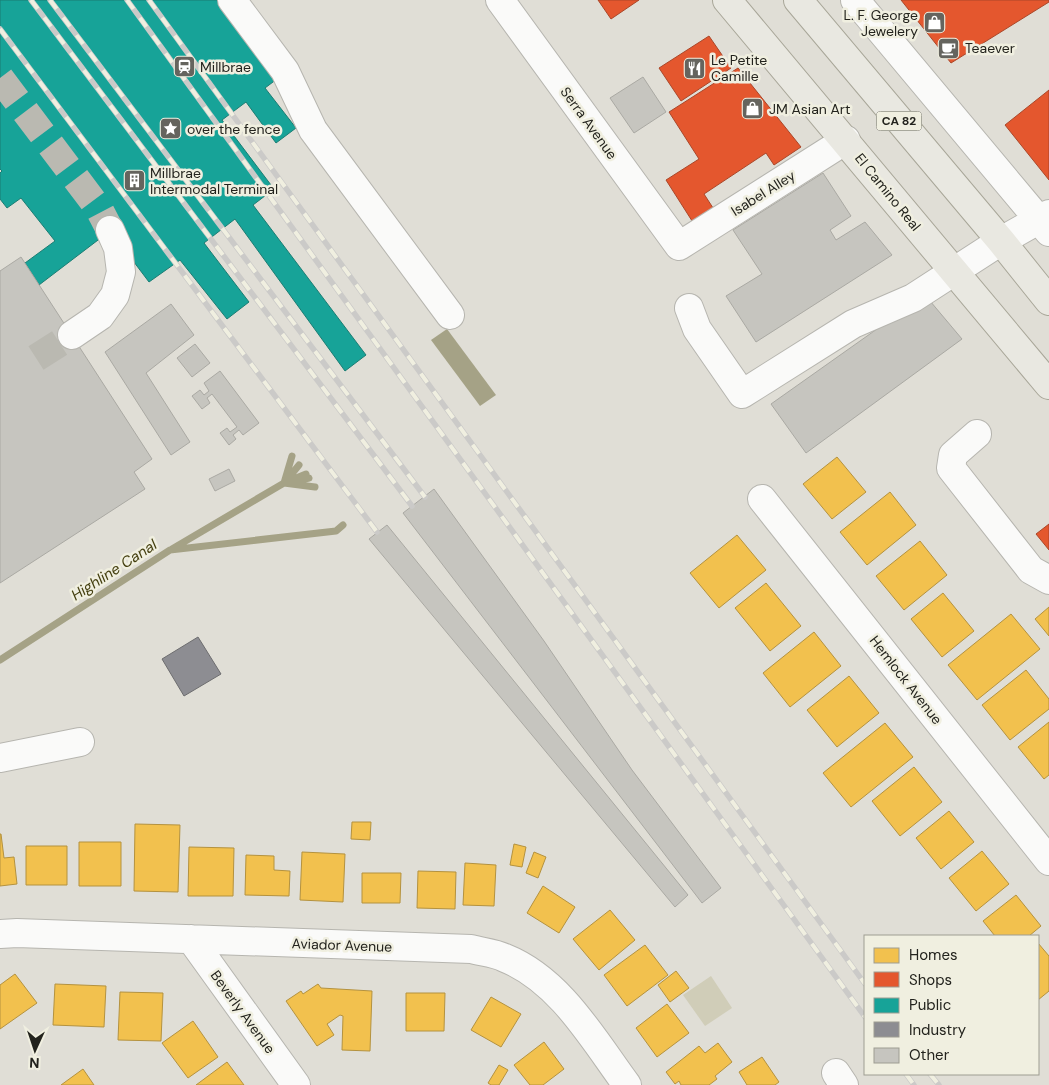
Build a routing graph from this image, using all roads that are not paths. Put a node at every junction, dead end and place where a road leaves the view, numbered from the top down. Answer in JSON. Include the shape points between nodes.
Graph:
{"nodes":[{"id":1,"x":232,"y":0,"type":"edge"},
{"id":2,"x":500,"y":0,"type":"edge"},
{"id":3,"x":727,"y":0,"type":"edge"},
{"id":4,"x":798,"y":0,"type":"edge"},
{"id":5,"x":855,"y":0,"type":"edge"},
{"id":6,"x":846,"y":140,"type":"junction"},
{"id":7,"x":1046,"y":222,"type":"edge"},
{"id":8,"x":110,"y":230,"type":"tunnel mouth"},
{"id":9,"x":1001,"y":241,"type":"junction"},
{"id":10,"x":679,"y":246,"type":"joint"},
{"id":11,"x":953,"y":272,"type":"junction"},
{"id":12,"x":1049,"y":301,"type":"edge"},
{"id":13,"x":689,"y":308,"type":"dead end"},
{"id":14,"x":450,"y":315,"type":"dead end"},
{"id":15,"x":72,"y":336,"type":"tunnel mouth"},
{"id":16,"x":1049,"y":384,"type":"edge"},
{"id":17,"x":977,"y":434,"type":"dead end"},
{"id":18,"x":762,"y":499,"type":"dead end"},
{"id":19,"x":1049,"y":580,"type":"edge"},
{"id":20,"x":80,"y":742,"type":"dead end"},
{"id":21,"x":0,"y":758,"type":"edge"},
{"id":22,"x":1049,"y":860,"type":"edge"},
{"id":23,"x":0,"y":934,"type":"edge"},
{"id":24,"x":191,"y":939,"type":"junction"},
{"id":25,"x":296,"y":1085,"type":"edge"},
{"id":26,"x":627,"y":1085,"type":"edge"}],
"edges":[{"from":1,"to":14,"type":"street","via":[[285,71],[313,130]]},
{"from":2,"to":10,"type":"street","name":"Serra Avenue"},
{"from":3,"to":6,"type":"main road","name":"El Camino Real"},
{"from":4,"to":9,"type":"main road","number":"CA 82"},
{"from":5,"to":7,"type":"street"},
{"from":6,"to":10,"type":"street","name":"Isabel Alley"},
{"from":6,"to":11,"type":"main road","name":"El Camino Real"},
{"from":7,"to":9,"type":"street"},
{"from":8,"to":15,"type":"street","via":[[118,248],[121,272],[115,295],[100,316]]},
{"from":9,"to":11,"type":"street"},
{"from":9,"to":12,"type":"main road","number":"CA 82"},
{"from":11,"to":13,"type":"street","via":[[913,298],[854,324],[742,394],[697,329]]},
{"from":11,"to":16,"type":"main road","name":"El Camino Real"},
{"from":17,"to":19,"type":"street","via":[[953,456],[951,468],[1031,570]]},
{"from":18,"to":22,"type":"street","name":"Hemlock Avenue"},
{"from":20,"to":21,"type":"street"},
{"from":23,"to":24,"type":"street","name":"Aviador Avenue"},
{"from":24,"to":25,"type":"street","name":"Beverly Avenue"},
{"from":24,"to":26,"type":"street","name":"Aviador Avenue","via":[[471,949],[505,958],[534,974],[560,996]]}]}
